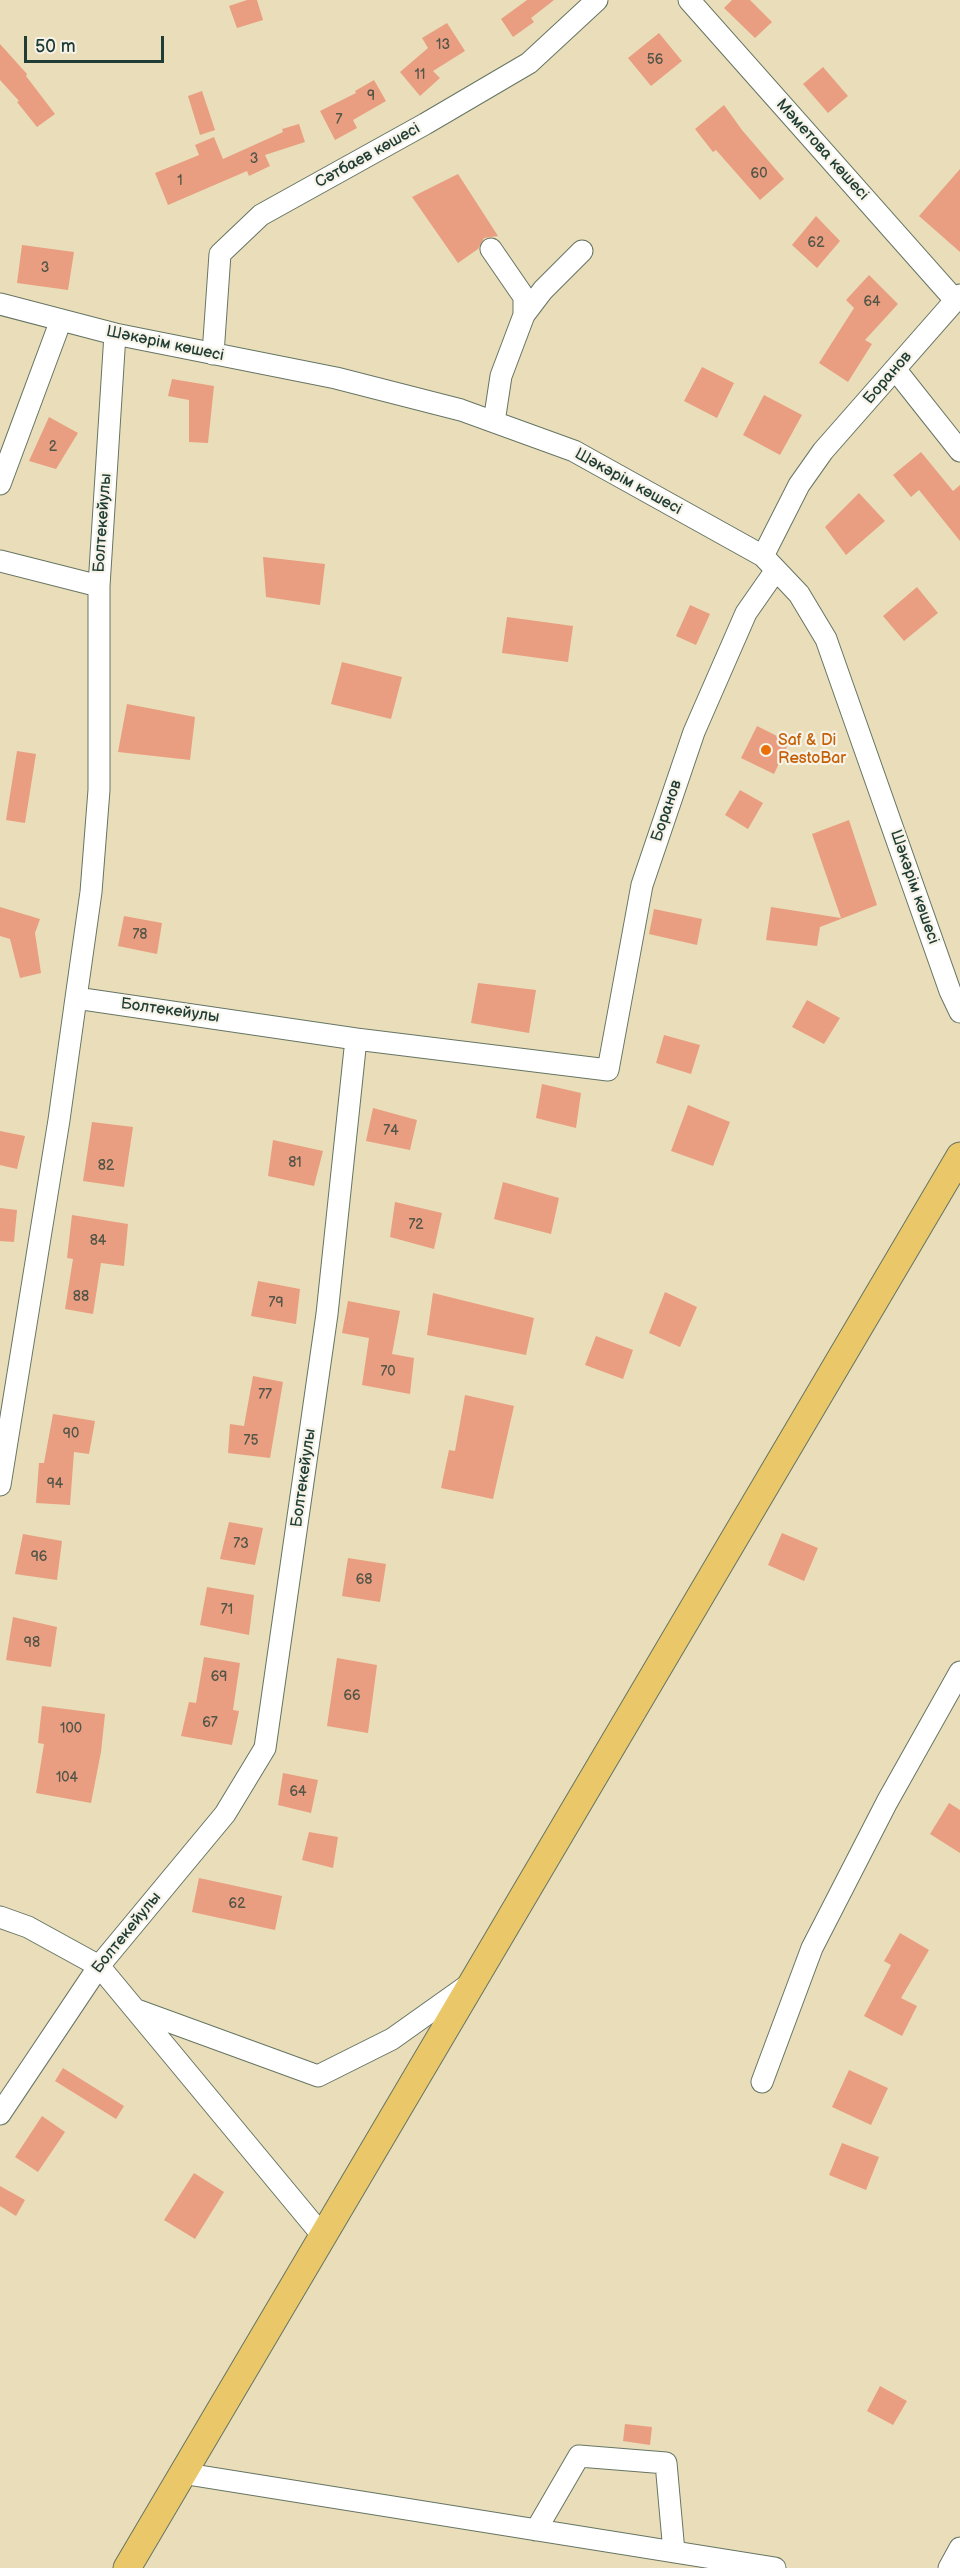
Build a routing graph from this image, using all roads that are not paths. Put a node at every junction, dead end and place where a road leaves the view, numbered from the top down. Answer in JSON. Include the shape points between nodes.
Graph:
{"nodes":[{"id":1,"x":597,"y":0,"type":"edge"},
{"id":2,"x":689,"y":0,"type":"edge"},
{"id":3,"x":491,"y":249,"type":"dead end"},
{"id":4,"x":582,"y":251,"type":"dead end"},
{"id":5,"x":958,"y":298,"type":"edge"},
{"id":6,"x":0,"y":304,"type":"edge"},
{"id":7,"x":524,"y":315,"type":"junction"},
{"id":8,"x":62,"y":320,"type":"junction"},
{"id":9,"x":115,"y":334,"type":"junction"},
{"id":10,"x":213,"y":354,"type":"junction"},
{"id":11,"x":895,"y":369,"type":"junction"},
{"id":12,"x":494,"y":422,"type":"junction"},
{"id":13,"x":960,"y":451,"type":"edge"},
{"id":14,"x":0,"y":484,"type":"edge"},
{"id":15,"x":0,"y":561,"type":"edge"},
{"id":16,"x":770,"y":563,"type":"junction"},
{"id":17,"x":99,"y":586,"type":"junction"},
{"id":18,"x":76,"y":998,"type":"junction"},
{"id":19,"x":960,"y":1012,"type":"edge"},
{"id":20,"x":356,"y":1039,"type":"junction"},
{"id":21,"x":960,"y":1156,"type":"edge"},
{"id":22,"x":0,"y":1485,"type":"edge"},
{"id":23,"x":960,"y":1672,"type":"edge"},
{"id":24,"x":0,"y":1917,"type":"edge"},
{"id":25,"x":99,"y":1966,"type":"junction"},
{"id":26,"x":471,"y":1983,"type":"junction"},
{"id":27,"x":137,"y":2009,"type":"junction"},
{"id":28,"x":762,"y":2082,"type":"dead end"},
{"id":29,"x":0,"y":2114,"type":"edge"},
{"id":30,"x":322,"y":2235,"type":"junction"},
{"id":31,"x":181,"y":2473,"type":"junction"},
{"id":32,"x":536,"y":2530,"type":"junction"},
{"id":33,"x":960,"y":2548,"type":"edge"},
{"id":34,"x":674,"y":2552,"type":"junction"},
{"id":35,"x":127,"y":2568,"type":"edge"},
{"id":36,"x":775,"y":2568,"type":"edge"},
{"id":37,"x":949,"y":2568,"type":"edge"}],
"edges":[{"from":1,"to":10,"type":"street","name":"Сәтбаев көшесі","via":[[529,63],[261,215],[220,254]]},
{"from":2,"to":5,"type":"street","name":"Мәметова көшесі"},
{"from":3,"to":7,"type":"street","via":[[524,297]]},
{"from":4,"to":7,"type":"street"},
{"from":5,"to":11,"type":"street","name":"Боранов"},
{"from":6,"to":8,"type":"street","name":"Шәкәрім көшесі"},
{"from":7,"to":12,"type":"street","via":[[501,376]]},
{"from":8,"to":9,"type":"street","name":"Шәкәрім көшесі"},
{"from":8,"to":14,"type":"street"},
{"from":9,"to":10,"type":"street","name":"Шәкәрім көшесі"},
{"from":9,"to":17,"type":"street","name":"Болтекейулы"},
{"from":10,"to":12,"type":"street","name":"Шәкәрім көшесі","via":[[336,378]]},
{"from":11,"to":13,"type":"street"},
{"from":11,"to":16,"type":"street","name":"Боранов","via":[[799,485]]},
{"from":12,"to":16,"type":"street","name":"Шәкәрім көшесі","via":[[574,451]]},
{"from":15,"to":17,"type":"street"},
{"from":16,"to":19,"type":"street","name":"Шәкәрім көшесі","via":[[799,594],[826,639]]},
{"from":16,"to":20,"type":"street","name":"Боранов","via":[[694,732],[642,885],[608,1070]]},
{"from":17,"to":18,"type":"street","name":"Болтекейулы","via":[[99,790],[91,892]]},
{"from":18,"to":20,"type":"street","name":"Болтекейулы"},
{"from":18,"to":22,"type":"street","name":"Болтекейулы"},
{"from":20,"to":25,"type":"street","name":"Болтекейулы","via":[[327,1314],[265,1748],[225,1814]]},
{"from":21,"to":26,"type":"main road"},
{"from":23,"to":28,"type":"street","via":[[886,1802],[812,1948]]},
{"from":24,"to":25,"type":"street","via":[[28,1927]]},
{"from":25,"to":27,"type":"street"},
{"from":25,"to":29,"type":"street","name":"Болтекейулы"},
{"from":26,"to":27,"type":"street","via":[[392,2039],[318,2076]]},
{"from":26,"to":30,"type":"main road"},
{"from":27,"to":30,"type":"street"},
{"from":30,"to":31,"type":"main road"},
{"from":31,"to":32,"type":"street"},
{"from":31,"to":35,"type":"main road"},
{"from":32,"to":34,"type":"street"},
{"from":32,"to":34,"type":"street","via":[[579,2456],[666,2463]]},
{"from":33,"to":37,"type":"street"},
{"from":34,"to":36,"type":"street"}]}
